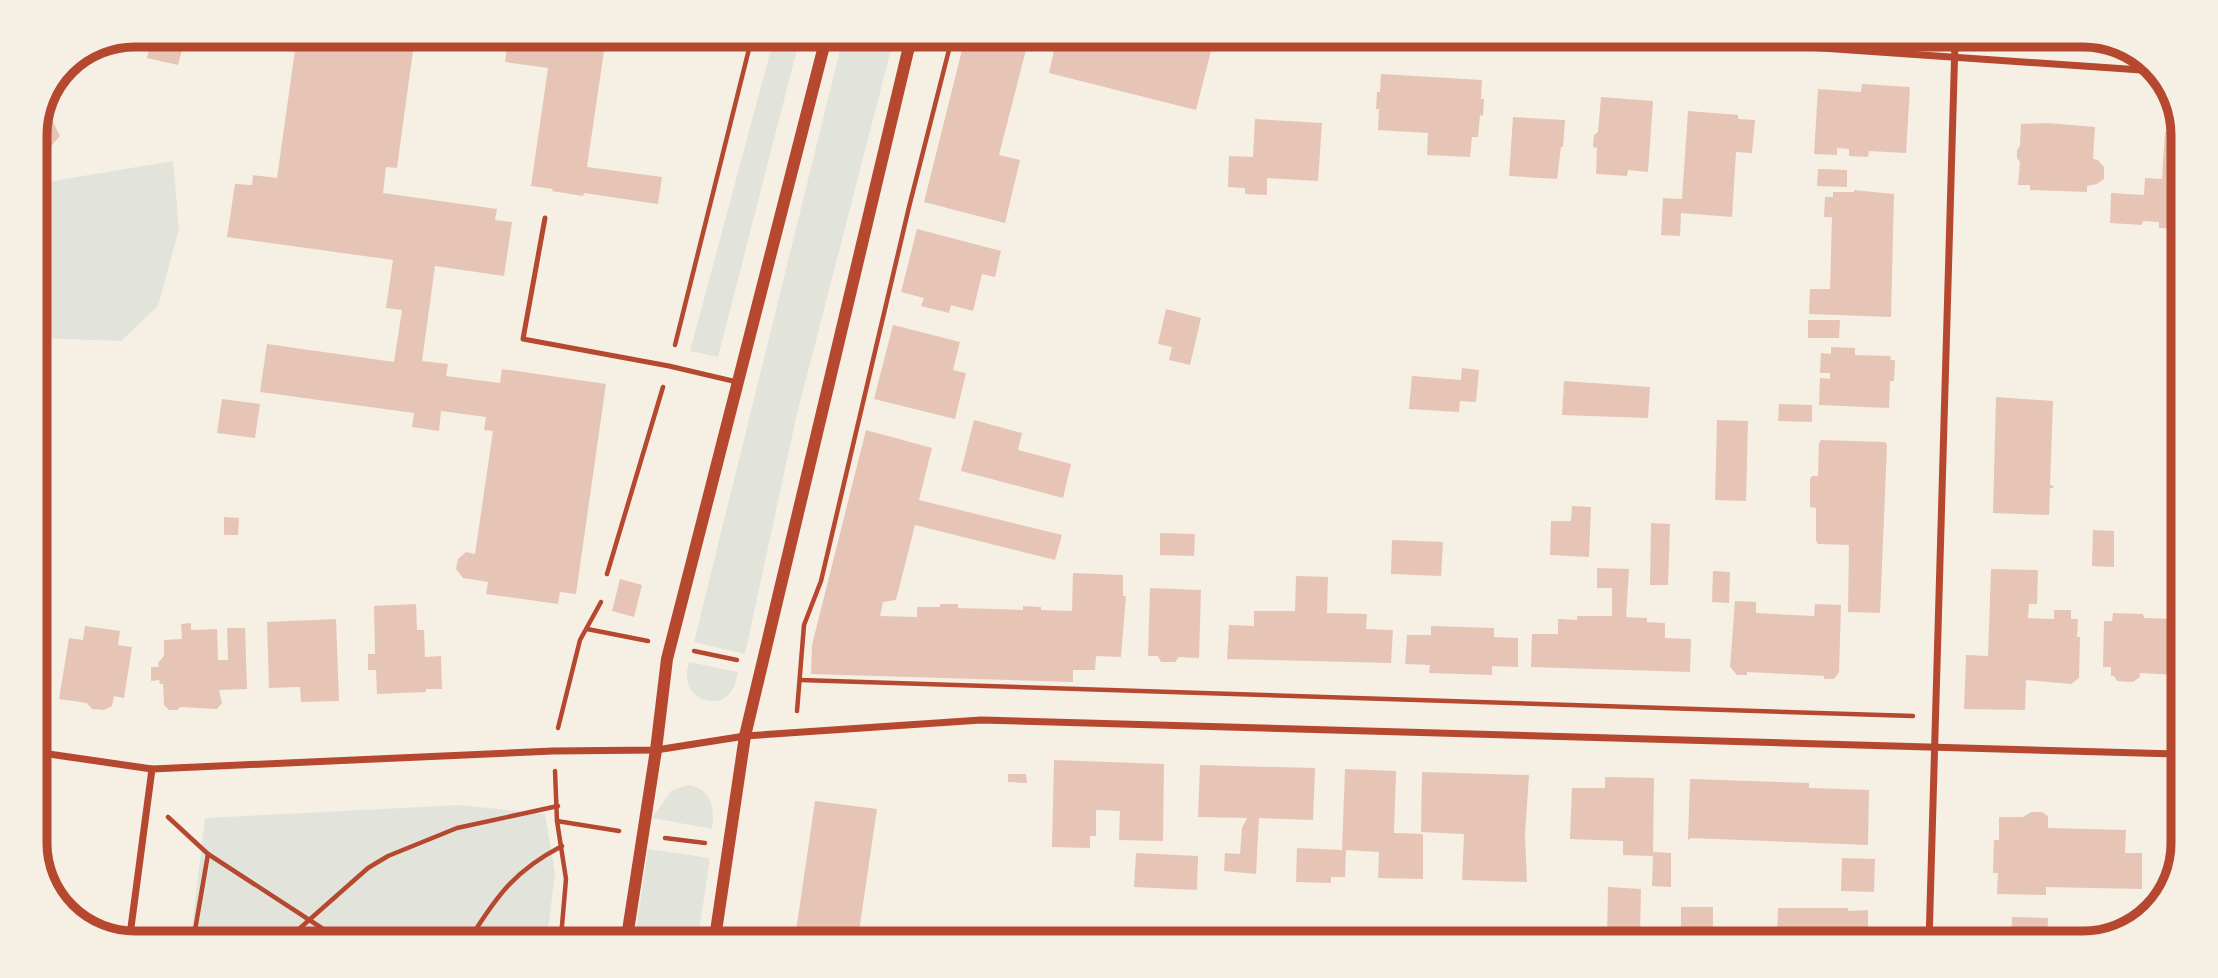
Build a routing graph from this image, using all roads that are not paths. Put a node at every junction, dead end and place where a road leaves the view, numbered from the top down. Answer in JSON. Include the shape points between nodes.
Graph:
{"nodes":[{"id":1,"x":823,"y":47,"type":"edge"},
{"id":2,"x":909,"y":47,"type":"edge"},
{"id":3,"x":1812,"y":47,"type":"edge"},
{"id":4,"x":1954,"y":47,"type":"edge"},
{"id":5,"x":1953,"y":56,"type":"junction"},
{"id":6,"x":2141,"y":70,"type":"edge"},
{"id":7,"x":545,"y":218,"type":"dead end"},
{"id":8,"x":737,"y":382,"type":"junction"},
{"id":9,"x":745,"y":736,"type":"junction"},
{"id":10,"x":1934,"y":748,"type":"junction"},
{"id":11,"x":656,"y":750,"type":"junction"},
{"id":12,"x":47,"y":754,"type":"edge"},
{"id":13,"x":2171,"y":754,"type":"edge"},
{"id":14,"x":152,"y":769,"type":"junction"},
{"id":15,"x":131,"y":930,"type":"edge"},
{"id":16,"x":628,"y":931,"type":"edge"},
{"id":17,"x":716,"y":931,"type":"edge"},
{"id":18,"x":1929,"y":931,"type":"edge"}],
"edges":[{"from":1,"to":8,"type":"street"},
{"from":2,"to":9,"type":"street"},
{"from":3,"to":5,"type":"street"},
{"from":4,"to":5,"type":"street"},
{"from":5,"to":6,"type":"street"},
{"from":5,"to":10,"type":"street"},
{"from":7,"to":8,"type":"lane","via":[[523,339]]},
{"from":8,"to":11,"type":"street","via":[[667,659]]},
{"from":9,"to":10,"type":"street","via":[[981,720]]},
{"from":9,"to":11,"type":"street"},
{"from":9,"to":17,"type":"street"},
{"from":10,"to":13,"type":"street"},
{"from":10,"to":18,"type":"street"},
{"from":11,"to":14,"type":"street"},
{"from":11,"to":16,"type":"street"},
{"from":12,"to":14,"type":"street"},
{"from":14,"to":15,"type":"street"}]}
